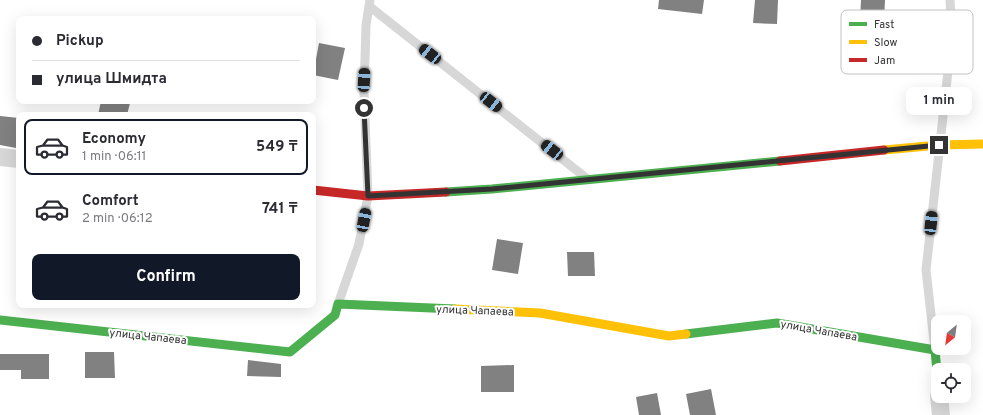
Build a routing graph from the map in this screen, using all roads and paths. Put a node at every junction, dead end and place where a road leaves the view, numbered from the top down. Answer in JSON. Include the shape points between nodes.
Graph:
{"nodes":[{"id":1,"x":950,"y":0,"type":"edge"},
{"id":2,"x":369,"y":3,"type":"edge"},
{"id":3,"x":951,"y":10,"type":"edge"},
{"id":4,"x":947,"y":74,"type":"edge"},
{"id":5,"x":983,"y":144,"type":"edge"},
{"id":6,"x":939,"y":145,"type":"junction"},
{"id":7,"x":0,"y":157,"type":"edge"},
{"id":8,"x":16,"y":159,"type":"edge"},
{"id":9,"x":588,"y":180,"type":"junction"},
{"id":10,"x":316,"y":190,"type":"edge"},
{"id":11,"x":368,"y":196,"type":"junction"},
{"id":12,"x":338,"y":304,"type":"junction"},
{"id":13,"x":931,"y":315,"type":"edge"},
{"id":14,"x":0,"y":320,"type":"edge"},
{"id":15,"x":931,"y":349,"type":"edge"},
{"id":16,"x":940,"y":403,"type":"edge"},
{"id":17,"x":941,"y":415,"type":"edge"}],
"edges":[{"from":1,"to":3,"type":"lane"},
{"from":2,"to":9,"type":"lane"},
{"from":2,"to":11,"type":"lane","via":[[364,93]]},
{"from":4,"to":6,"type":"lane"},
{"from":5,"to":6,"type":"street"},
{"from":6,"to":9,"type":"street"},
{"from":6,"to":13,"type":"lane","via":[[926,270]]},
{"from":7,"to":8,"type":"street"},
{"from":9,"to":11,"type":"street","via":[[492,189]]},
{"from":10,"to":11,"type":"street"},
{"from":11,"to":12,"type":"lane","via":[[359,244]]},
{"from":12,"to":14,"type":"street","name":"улица Чапаева","via":[[335,315],[290,352]]},
{"from":12,"to":15,"type":"street","name":"улица Чапаева","via":[[540,313],[669,336],[777,323]]},
{"from":16,"to":17,"type":"street"}]}
